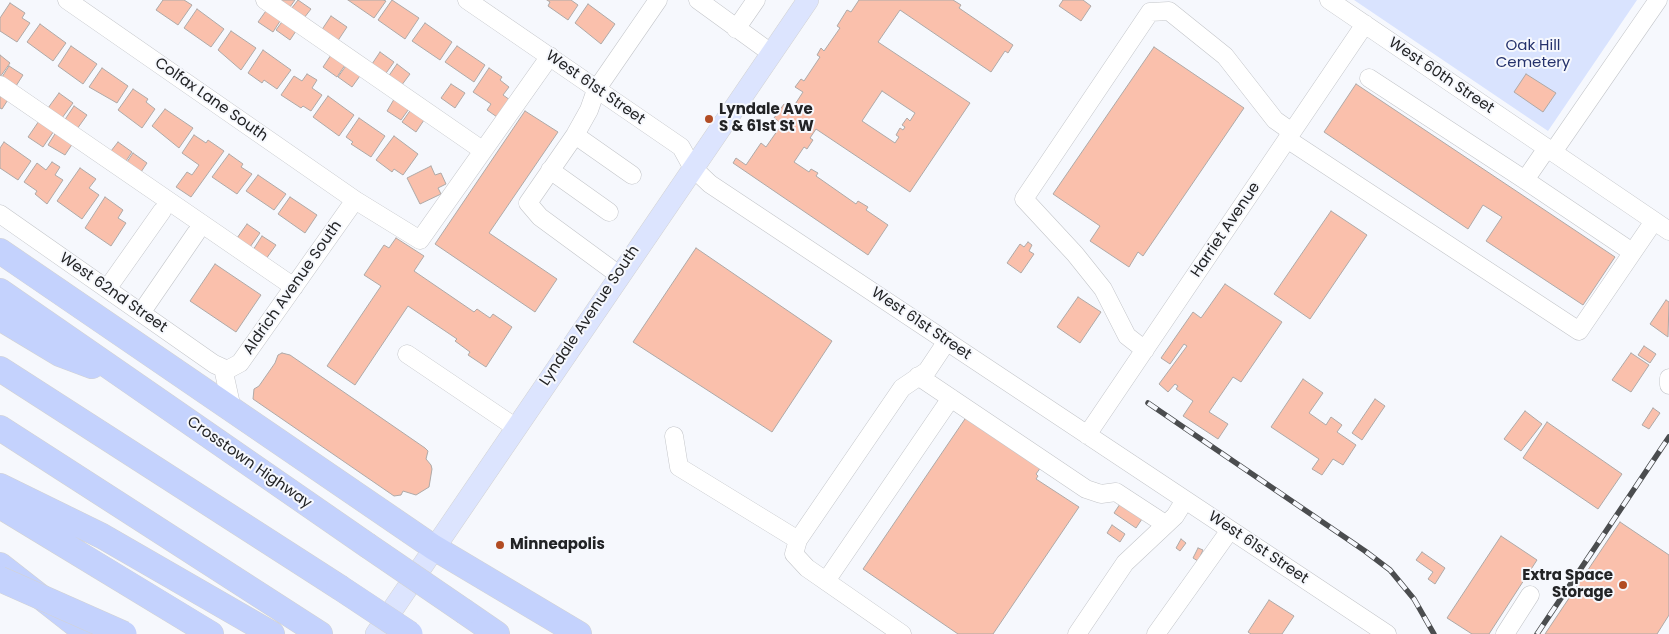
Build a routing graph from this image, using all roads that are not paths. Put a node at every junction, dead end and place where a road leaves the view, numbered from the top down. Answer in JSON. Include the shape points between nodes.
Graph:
{"nodes":[{"id":1,"x":67,"y":0,"type":"edge"},
{"id":2,"x":264,"y":0,"type":"edge"},
{"id":3,"x":467,"y":0,"type":"edge"},
{"id":4,"x":658,"y":0,"type":"edge"},
{"id":5,"x":698,"y":0,"type":"edge"},
{"id":6,"x":756,"y":0,"type":"edge"},
{"id":7,"x":808,"y":0,"type":"edge"},
{"id":8,"x":1329,"y":0,"type":"edge"},
{"id":9,"x":1658,"y":0,"type":"edge"},
{"id":10,"x":1365,"y":24,"type":"junction"},
{"id":11,"x":736,"y":30,"type":"junction"},
{"id":12,"x":771,"y":53,"type":"junction"},
{"id":13,"x":550,"y":56,"type":"junction"},
{"id":14,"x":1369,"y":78,"type":"dead end"},
{"id":15,"x":0,"y":85,"type":"edge"},
{"id":16,"x":596,"y":90,"type":"junction"},
{"id":17,"x":575,"y":135,"type":"junction"},
{"id":18,"x":1290,"y":136,"type":"junction"},
{"id":19,"x":482,"y":150,"type":"junction"},
{"id":20,"x":1550,"y":150,"type":"junction"},
{"id":21,"x":692,"y":167,"type":"junction"},
{"id":22,"x":550,"y":170,"type":"junction"},
{"id":23,"x":632,"y":175,"type":"dead end"},
{"id":24,"x":1525,"y":180,"type":"junction"},
{"id":25,"x":355,"y":200,"type":"junction"},
{"id":26,"x":162,"y":210,"type":"dead end"},
{"id":27,"x":609,"y":212,"type":"dead end"},
{"id":28,"x":0,"y":214,"type":"edge"},
{"id":29,"x":1654,"y":221,"type":"junction"},
{"id":30,"x":1669,"y":231,"type":"edge"},
{"id":31,"x":196,"y":233,"type":"dead end"},
{"id":32,"x":0,"y":251,"type":"edge"},
{"id":33,"x":1632,"y":252,"type":"junction"},
{"id":34,"x":619,"y":275,"type":"junction"},
{"id":35,"x":294,"y":287,"type":"junction"},
{"id":36,"x":107,"y":289,"type":"junction"},
{"id":37,"x":0,"y":291,"type":"edge"},
{"id":38,"x":141,"y":313,"type":"junction"},
{"id":39,"x":0,"y":318,"type":"edge"},
{"id":40,"x":947,"y":342,"type":"junction"},
{"id":41,"x":1145,"y":350,"type":"junction"},
{"id":42,"x":407,"y":354,"type":"dead end"},
{"id":43,"x":0,"y":369,"type":"edge"},
{"id":44,"x":225,"y":369,"type":"junction"},
{"id":45,"x":918,"y":376,"type":"junction"},
{"id":46,"x":125,"y":378,"type":"junction"},
{"id":47,"x":951,"y":398,"type":"junction"},
{"id":48,"x":232,"y":409,"type":"junction"},
{"id":49,"x":0,"y":428,"type":"edge"},
{"id":50,"x":515,"y":428,"type":"junction"},
{"id":51,"x":1087,"y":435,"type":"junction"},
{"id":52,"x":674,"y":436,"type":"dead end"},
{"id":53,"x":0,"y":486,"type":"edge"},
{"id":54,"x":1185,"y":500,"type":"junction"},
{"id":55,"x":0,"y":506,"type":"edge"},
{"id":56,"x":1165,"y":524,"type":"junction"},
{"id":57,"x":1230,"y":530,"type":"junction"},
{"id":58,"x":798,"y":540,"type":"junction"},
{"id":59,"x":433,"y":547,"type":"junction"},
{"id":60,"x":0,"y":565,"type":"edge"},
{"id":61,"x":0,"y":579,"type":"edge"},
{"id":62,"x":826,"y":581,"type":"junction"},
{"id":63,"x":1530,"y":595,"type":"dead end"},
{"id":64,"x":316,"y":631,"type":"edge"},
{"id":65,"x":88,"y":634,"type":"edge"},
{"id":66,"x":124,"y":634,"type":"edge"},
{"id":67,"x":211,"y":634,"type":"edge"},
{"id":68,"x":272,"y":634,"type":"edge"},
{"id":69,"x":376,"y":634,"type":"edge"},
{"id":70,"x":410,"y":634,"type":"edge"},
{"id":71,"x":497,"y":634,"type":"edge"},
{"id":72,"x":579,"y":634,"type":"edge"},
{"id":73,"x":902,"y":634,"type":"edge"},
{"id":74,"x":1077,"y":634,"type":"edge"},
{"id":75,"x":1156,"y":634,"type":"edge"},
{"id":76,"x":1387,"y":634,"type":"edge"},
{"id":77,"x":1505,"y":634,"type":"edge"}],
"edges":[{"from":1,"to":25,"type":"street","name":"Colfax Lane South"},
{"from":2,"to":19,"type":"street"},
{"from":3,"to":13,"type":"street","name":"West 61st Street"},
{"from":4,"to":16,"type":"street"},
{"from":5,"to":11,"type":"street"},
{"from":6,"to":11,"type":"street"},
{"from":7,"to":12,"type":"main road","name":"Lyndale Avenue South"},
{"from":8,"to":10,"type":"street","name":"West 60th Street"},
{"from":9,"to":20,"type":"street"},
{"from":10,"to":18,"type":"street","name":"Harriet Avenue"},
{"from":10,"to":20,"type":"street","name":"West 60th Street"},
{"from":11,"to":12,"type":"street"},
{"from":12,"to":21,"type":"main road","name":"Lyndale Avenue South"},
{"from":13,"to":16,"type":"street","name":"West 61st Street"},
{"from":13,"to":19,"type":"street"},
{"from":14,"to":24,"type":"street"},
{"from":15,"to":35,"type":"street"},
{"from":16,"to":17,"type":"street"},
{"from":16,"to":21,"type":"street","name":"West 61st Street","via":[[681,147]]},
{"from":17,"to":22,"type":"street"},
{"from":17,"to":23,"type":"street"},
{"from":18,"to":33,"type":"street","via":[[1579,331]]},
{"from":18,"to":41,"type":"street","name":"Harriet Avenue"},
{"from":18,"to":41,"type":"street","via":[[1225,56],[1169,11],[1150,12],[1024,199],[1103,289],[1126,336]]},
{"from":19,"to":25,"type":"street","name":"Colfax Lane South","via":[[420,240]]},
{"from":20,"to":24,"type":"street"},
{"from":20,"to":29,"type":"street","name":"West 60th Street"},
{"from":21,"to":34,"type":"main road","name":"Lyndale Avenue South"},
{"from":21,"to":40,"type":"street","name":"West 61st Street","via":[[710,184]]},
{"from":22,"to":27,"type":"street"},
{"from":22,"to":34,"type":"street","via":[[528,203],[540,217]]},
{"from":24,"to":33,"type":"street"},
{"from":25,"to":35,"type":"street","name":"Aldrich Avenue South"},
{"from":26,"to":36,"type":"street"},
{"from":28,"to":36,"type":"street","name":"West 62nd Street"},
{"from":29,"to":30,"type":"street","name":"West 60th Street"},
{"from":29,"to":33,"type":"street"},
{"from":31,"to":38,"type":"street"},
{"from":32,"to":48,"type":"highway"},
{"from":34,"to":50,"type":"main road","name":"Lyndale Avenue South"},
{"from":35,"to":44,"type":"street","name":"Aldrich Avenue South","via":[[240,363]]},
{"from":36,"to":38,"type":"street","name":"West 62nd Street"},
{"from":37,"to":46,"type":"highway","name":"Crosstown Highway"},
{"from":38,"to":44,"type":"street","name":"West 62nd Street"},
{"from":39,"to":46,"type":"highway","via":[[60,354]]},
{"from":40,"to":45,"type":"street","via":[[926,371]]},
{"from":40,"to":51,"type":"street","name":"West 61st Street"},
{"from":41,"to":51,"type":"street","name":"Harriet Avenue"},
{"from":42,"to":50,"type":"street"},
{"from":43,"to":70,"type":"highway","bridge":true},
{"from":44,"to":48,"type":"street"},
{"from":45,"to":47,"type":"street"},
{"from":45,"to":58,"type":"street","via":[[902,388]]},
{"from":46,"to":71,"type":"highway","name":"Crosstown Highway","bridge":true},
{"from":47,"to":56,"type":"street","via":[[1086,490],[1101,494],[1116,492]]},
{"from":47,"to":62,"type":"street"},
{"from":48,"to":59,"type":"highway"},
{"from":49,"to":64,"type":"highway"},
{"from":50,"to":59,"type":"main road","name":"Lyndale Avenue South"},
{"from":51,"to":54,"type":"street","name":"West 61st Street"},
{"from":52,"to":58,"type":"street","via":[[679,467]]},
{"from":53,"to":68,"type":"highway","via":[[102,536]]},
{"from":54,"to":56,"type":"street","via":[[1175,516]]},
{"from":54,"to":57,"type":"street","name":"West 61st Street"},
{"from":55,"to":67,"type":"highway"},
{"from":56,"to":74,"type":"street","via":[[1125,563]]},
{"from":57,"to":75,"type":"street"},
{"from":57,"to":76,"type":"street","name":"West 61st Street"},
{"from":58,"to":62,"type":"street","via":[[794,554]]},
{"from":59,"to":69,"type":"main road","name":"Lyndale Avenue South"},
{"from":59,"to":72,"type":"highway"},
{"from":60,"to":65,"type":"highway"},
{"from":61,"to":66,"type":"highway","bridge":true},
{"from":62,"to":73,"type":"street"},
{"from":63,"to":77,"type":"street"}]}
